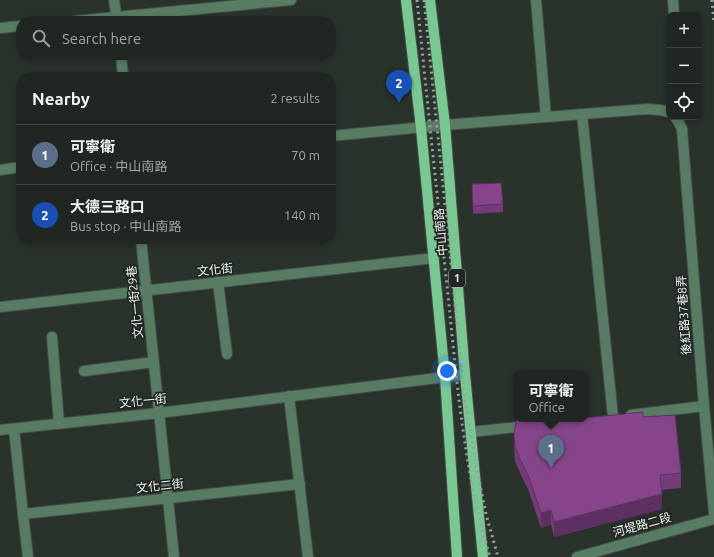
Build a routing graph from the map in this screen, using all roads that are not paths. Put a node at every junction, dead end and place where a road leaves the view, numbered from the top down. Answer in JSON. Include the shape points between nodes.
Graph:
{"nodes":[{"id":1,"x":109,"y":0,"type":"edge"},
{"id":2,"x":114,"y":0,"type":"edge"},
{"id":3,"x":291,"y":0,"type":"edge"},
{"id":4,"x":406,"y":0,"type":"edge"},
{"id":5,"x":430,"y":0,"type":"edge"},
{"id":6,"x":536,"y":0,"type":"edge"},
{"id":7,"x":672,"y":0,"type":"edge"},
{"id":8,"x":674,"y":12,"type":"edge"},
{"id":9,"x":115,"y":16,"type":"edge"},
{"id":10,"x":116,"y":16,"type":"edge"},
{"id":11,"x":144,"y":16,"type":"edge"},
{"id":12,"x":16,"y":26,"type":"edge"},
{"id":13,"x":0,"y":28,"type":"edge"},
{"id":14,"x":121,"y":60,"type":"edge"},
{"id":15,"x":123,"y":72,"type":"edge"},
{"id":16,"x":666,"y":111,"type":"edge"},
{"id":17,"x":582,"y":114,"type":"junction"},
{"id":18,"x":546,"y":117,"type":"junction"},
{"id":19,"x":677,"y":120,"type":"edge"},
{"id":20,"x":445,"y":126,"type":"junction"},
{"id":21,"x":426,"y":127,"type":"junction"},
{"id":22,"x":336,"y":136,"type":"edge"},
{"id":23,"x":16,"y":168,"type":"edge"},
{"id":24,"x":0,"y":170,"type":"edge"},
{"id":25,"x":141,"y":244,"type":"edge"},
{"id":26,"x":434,"y":258,"type":"junction"},
{"id":27,"x":218,"y":282,"type":"junction"},
{"id":28,"x":146,"y":290,"type":"junction"},
{"id":29,"x":0,"y":307,"type":"edge"},
{"id":30,"x":52,"y":337,"type":"dead end"},
{"id":31,"x":227,"y":354,"type":"dead end"},
{"id":32,"x":154,"y":362,"type":"junction"},
{"id":33,"x":84,"y":371,"type":"dead end"},
{"id":34,"x":465,"y":375,"type":"junction"},
{"id":35,"x":445,"y":377,"type":"junction"},
{"id":36,"x":289,"y":396,"type":"junction"},
{"id":37,"x":704,"y":406,"type":"junction"},
{"id":38,"x":159,"y":413,"type":"junction"},
{"id":39,"x":59,"y":423,"type":"junction"},
{"id":40,"x":0,"y":425,"type":"edge"},
{"id":41,"x":534,"y":425,"type":"edge"},
{"id":42,"x":14,"y":428,"type":"junction"},
{"id":43,"x":0,"y":430,"type":"edge"},
{"id":44,"x":471,"y":432,"type":"junction"},
{"id":45,"x":300,"y":484,"type":"junction"},
{"id":46,"x":168,"y":499,"type":"junction"},
{"id":47,"x":23,"y":514,"type":"junction"},
{"id":48,"x":714,"y":514,"type":"edge"},
{"id":49,"x":714,"y":519,"type":"edge"},
{"id":50,"x":28,"y":557,"type":"edge"},
{"id":51,"x":174,"y":557,"type":"edge"},
{"id":52,"x":308,"y":557,"type":"edge"},
{"id":53,"x":457,"y":557,"type":"edge"},
{"id":54,"x":483,"y":557,"type":"edge"},
{"id":55,"x":577,"y":557,"type":"edge"}],
"edges":[{"from":1,"to":9,"type":"street"},
{"from":2,"to":10,"type":"street"},
{"from":3,"to":11,"type":"street"},
{"from":4,"to":21,"type":"main road","name":"中山南路","number":"1"},
{"from":5,"to":20,"type":"main road","name":"中山南路","number":"1"},
{"from":6,"to":18,"type":"street"},
{"from":7,"to":8,"type":"street"},
{"from":12,"to":13,"type":"street"},
{"from":14,"to":15,"type":"street"},
{"from":16,"to":17,"type":"street","via":[[647,109]]},
{"from":17,"to":18,"type":"street"},
{"from":17,"to":37,"type":"street","via":[[609,417]]},
{"from":18,"to":20,"type":"street"},
{"from":19,"to":37,"type":"street","name":"後紅路37巷8弄","via":[[682,129]]},
{"from":20,"to":21,"type":"street"},
{"from":20,"to":34,"type":"main road","name":"中山南路","number":"1"},
{"from":21,"to":22,"type":"street"},
{"from":21,"to":26,"type":"main road","name":"中山南路","number":"1"},
{"from":23,"to":24,"type":"street"},
{"from":25,"to":28,"type":"street","name":"文化一街29巷"},
{"from":26,"to":27,"type":"street","name":"文化街"},
{"from":26,"to":35,"type":"main road","name":"中山南路","number":"1"},
{"from":27,"to":28,"type":"street","name":"文化街"},
{"from":27,"to":31,"type":"street"},
{"from":28,"to":29,"type":"street","name":"文化街"},
{"from":28,"to":32,"type":"street","name":"文化一街29巷"},
{"from":30,"to":39,"type":"street"},
{"from":32,"to":33,"type":"street"},
{"from":32,"to":38,"type":"street","name":"文化一街29巷"},
{"from":34,"to":35,"type":"street","name":"文化一街"},
{"from":34,"to":44,"type":"main road","name":"中山南路","number":"1"},
{"from":35,"to":36,"type":"street","name":"文化一街"},
{"from":35,"to":53,"type":"main road","name":"中山南路","number":"1"},
{"from":36,"to":38,"type":"street","name":"文化一街"},
{"from":36,"to":45,"type":"street"},
{"from":37,"to":48,"type":"street","name":"後紅路37巷8弄"},
{"from":38,"to":39,"type":"street","name":"文化一街"},
{"from":38,"to":46,"type":"street","name":"文化一街29巷"},
{"from":39,"to":42,"type":"street","name":"文化一街"},
{"from":40,"to":43,"type":"street"},
{"from":41,"to":44,"type":"street"},
{"from":42,"to":43,"type":"street","name":"文化一街"},
{"from":42,"to":47,"type":"street"},
{"from":44,"to":54,"type":"main road","name":"中山南路","number":"1"},
{"from":45,"to":46,"type":"street","name":"文化二街"},
{"from":45,"to":52,"type":"street"},
{"from":46,"to":47,"type":"street","name":"文化二街"},
{"from":46,"to":51,"type":"street","name":"文化一街29巷"},
{"from":47,"to":50,"type":"street"},
{"from":49,"to":55,"type":"street","name":"河堤路二段"}]}
